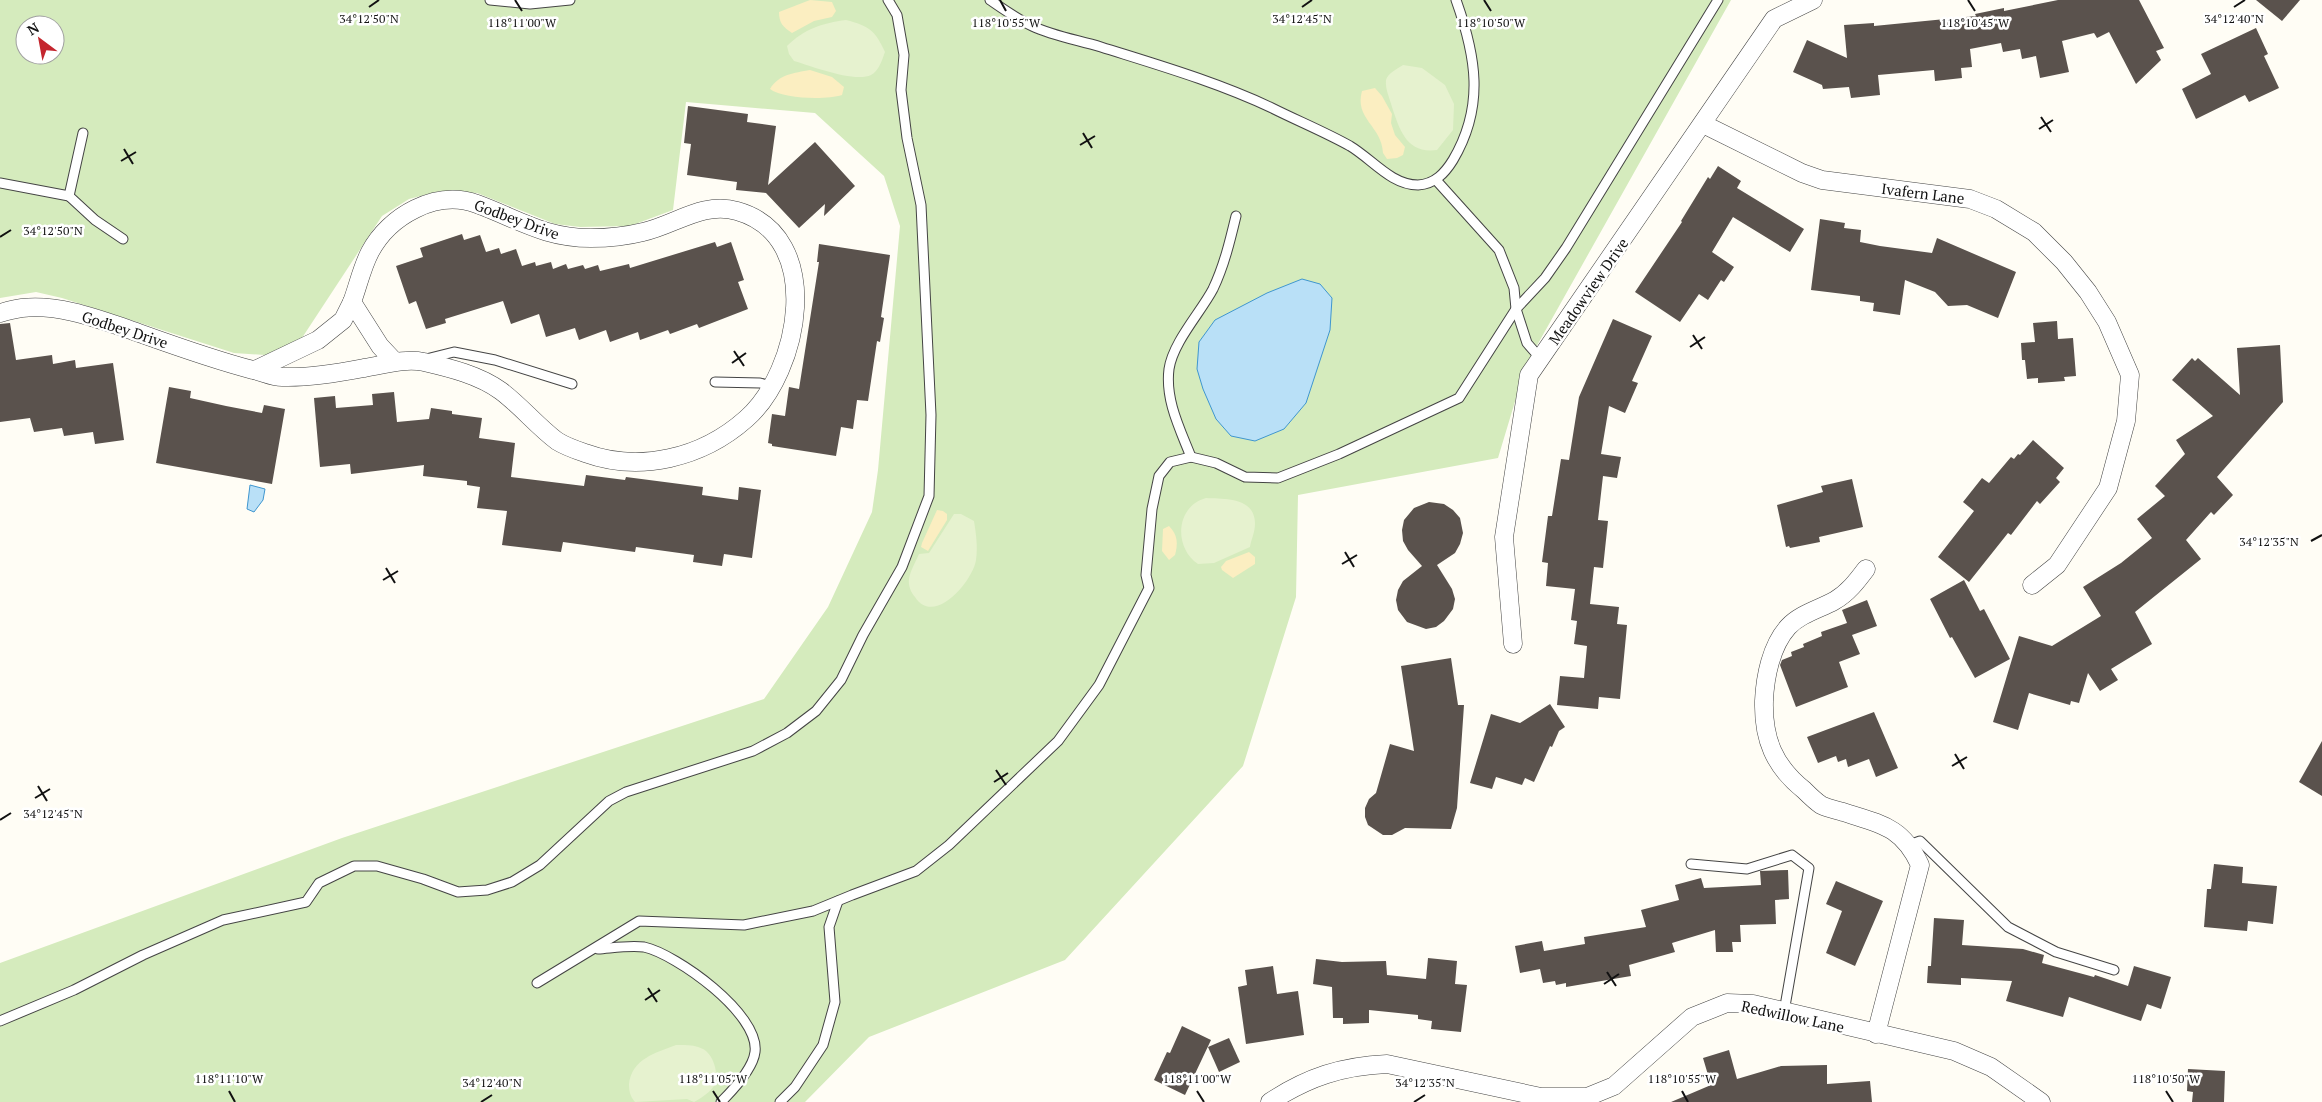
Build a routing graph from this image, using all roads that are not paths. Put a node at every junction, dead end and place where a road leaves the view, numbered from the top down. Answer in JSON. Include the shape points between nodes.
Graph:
{"nodes":[{"id":1,"x":490,"y":0,"type":"edge"},
{"id":2,"x":570,"y":0,"type":"edge"},
{"id":3,"x":888,"y":0,"type":"edge"},
{"id":4,"x":990,"y":0,"type":"edge"},
{"id":5,"x":1456,"y":0,"type":"edge"},
{"id":6,"x":1718,"y":0,"type":"edge"},
{"id":7,"x":1813,"y":0,"type":"edge"},
{"id":8,"x":1703,"y":124,"type":"junction"},
{"id":9,"x":83,"y":133,"type":"dead end"},
{"id":10,"x":1436,"y":180,"type":"junction"},
{"id":11,"x":0,"y":182,"type":"edge"},
{"id":12,"x":69,"y":196,"type":"junction"},
{"id":13,"x":1236,"y":216,"type":"dead end"},
{"id":14,"x":123,"y":239,"type":"dead end"},
{"id":15,"x":352,"y":302,"type":"junction"},
{"id":16,"x":1516,"y":309,"type":"junction"},
{"id":17,"x":0,"y":312,"type":"edge"},
{"id":18,"x":1540,"y":359,"type":"junction"},
{"id":19,"x":419,"y":361,"type":"junction"},
{"id":20,"x":395,"y":362,"type":"junction"},
{"id":21,"x":256,"y":370,"type":"junction"},
{"id":22,"x":715,"y":382,"type":"dead end"},
{"id":23,"x":572,"y":384,"type":"dead end"},
{"id":24,"x":771,"y":386,"type":"junction"},
{"id":25,"x":1191,"y":457,"type":"junction"},
{"id":26,"x":1866,"y":569,"type":"dead end"},
{"id":27,"x":2032,"y":585,"type":"dead end"},
{"id":28,"x":1513,"y":644,"type":"dead end"},
{"id":29,"x":1909,"y":845,"type":"junction"},
{"id":30,"x":1691,"y":864,"type":"dead end"},
{"id":31,"x":838,"y":901,"type":"junction"},
{"id":32,"x":596,"y":949,"type":"junction"},
{"id":33,"x":2114,"y":970,"type":"dead end"},
{"id":34,"x":537,"y":983,"type":"dead end"},
{"id":35,"x":1784,"y":1012,"type":"junction"},
{"id":36,"x":0,"y":1020,"type":"edge"},
{"id":37,"x":1876,"y":1034,"type":"junction"},
{"id":38,"x":721,"y":1102,"type":"edge"},
{"id":39,"x":780,"y":1102,"type":"edge"},
{"id":40,"x":1270,"y":1102,"type":"edge"},
{"id":41,"x":2041,"y":1102,"type":"edge"}],
"edges":[{"from":1,"to":2,"type":"lane","via":[[530,4]]},
{"from":3,"to":36,"type":"lane","via":[[897,15],[904,55],[902,90],[906,129],[922,205],[931,415],[929,496],[902,567],[841,680],[816,712],[787,734],[753,751],[626,792],[609,801],[540,865],[512,882],[487,890],[458,892],[377,866],[354,866],[319,883],[306,902],[223,920],[74,990]]},
{"from":4,"to":10,"type":"lane","via":[[1030,26],[1179,72],[1255,100],[1351,147],[1402,182],[1418,185]]},
{"from":5,"to":10,"type":"lane","via":[[1474,69],[1474,107],[1462,144]]},
{"from":6,"to":16,"type":"lane","via":[[1566,248],[1545,278]]},
{"from":7,"to":8,"type":"street","name":"Meadowview Drive","via":[[1774,19]]},
{"from":8,"to":18,"type":"street","name":"Meadowview Drive"},
{"from":8,"to":27,"type":"street","name":"Ivafern Lane","via":[[1822,180],[1970,198],[1996,209],[2034,232],[2088,292],[2107,322],[2130,376],[2126,421],[2108,488],[2057,565]]},
{"from":9,"to":12,"type":"lane"},
{"from":10,"to":16,"type":"lane","via":[[1499,250],[1514,288]]},
{"from":11,"to":12,"type":"lane"},
{"from":12,"to":14,"type":"lane","via":[[95,220]]},
{"from":13,"to":25,"type":"lane","via":[[1229,247],[1212,289],[1184,334],[1169,368],[1171,406]]},
{"from":15,"to":20,"type":"street","via":[[380,346]]},
{"from":15,"to":21,"type":"street","name":"Godbey Drive","via":[[343,320],[318,340]]},
{"from":15,"to":24,"type":"street","name":"Godbey Drive","via":[[370,253],[386,229],[408,211],[430,203],[474,202],[528,227],[576,238],[644,232],[687,214],[735,210],[761,221],[780,243],[794,272],[790,346]]},
{"from":16,"to":18,"type":"lane","via":[[1527,343]]},
{"from":16,"to":25,"type":"lane","via":[[1459,398],[1347,450],[1278,478],[1246,477],[1216,463]]},
{"from":17,"to":21,"type":"street","name":"Godbey Drive","via":[[24,307],[85,314],[236,367]]},
{"from":18,"to":28,"type":"street","name":"Meadowview Drive","via":[[1529,376],[1504,537]]},
{"from":19,"to":20,"type":"street","name":"Godbey Drive"},
{"from":19,"to":23,"type":"lane","via":[[454,352],[495,360]]},
{"from":19,"to":24,"type":"street","name":"Godbey Drive","via":[[478,378],[500,391],[559,442],[602,458],[640,462],[678,456],[715,442],[747,419]]},
{"from":20,"to":21,"type":"street","name":"Godbey Drive","via":[[284,377]]},
{"from":22,"to":24,"type":"lane"},
{"from":25,"to":31,"type":"lane","via":[[1170,462],[1159,476],[1150,528],[1146,575],[1149,588],[1099,685],[1058,741],[949,845],[916,871]]},
{"from":26,"to":29,"type":"street","via":[[1835,601],[1788,627],[1769,666],[1763,723],[1772,753],[1790,779],[1821,805],[1886,827]]},
{"from":29,"to":33,"type":"lane","via":[[1920,841],[2008,927],[2056,952]]},
{"from":29,"to":37,"type":"street","via":[[1920,865]]},
{"from":30,"to":35,"type":"lane","via":[[1747,868],[1792,855],[1809,868]]},
{"from":31,"to":32,"type":"lane","via":[[813,912],[744,925],[638,921]]},
{"from":31,"to":39,"type":"lane","via":[[829,927],[835,1002],[823,1045],[795,1087]]},
{"from":32,"to":34,"type":"lane"},
{"from":32,"to":38,"type":"lane","via":[[644,947],[675,961],[721,992],[746,1022],[755,1052],[748,1068]]},
{"from":35,"to":37,"type":"street","name":"Redwillow Lane"},
{"from":35,"to":40,"type":"street","name":"Redwillow Lane","via":[[1753,1004],[1727,1003],[1712,1008],[1692,1017],[1614,1086],[1587,1097],[1541,1097],[1387,1064],[1362,1065],[1322,1074]]},
{"from":37,"to":41,"type":"street","name":"Redwillow Lane","via":[[1954,1052],[1991,1066]]}]}
